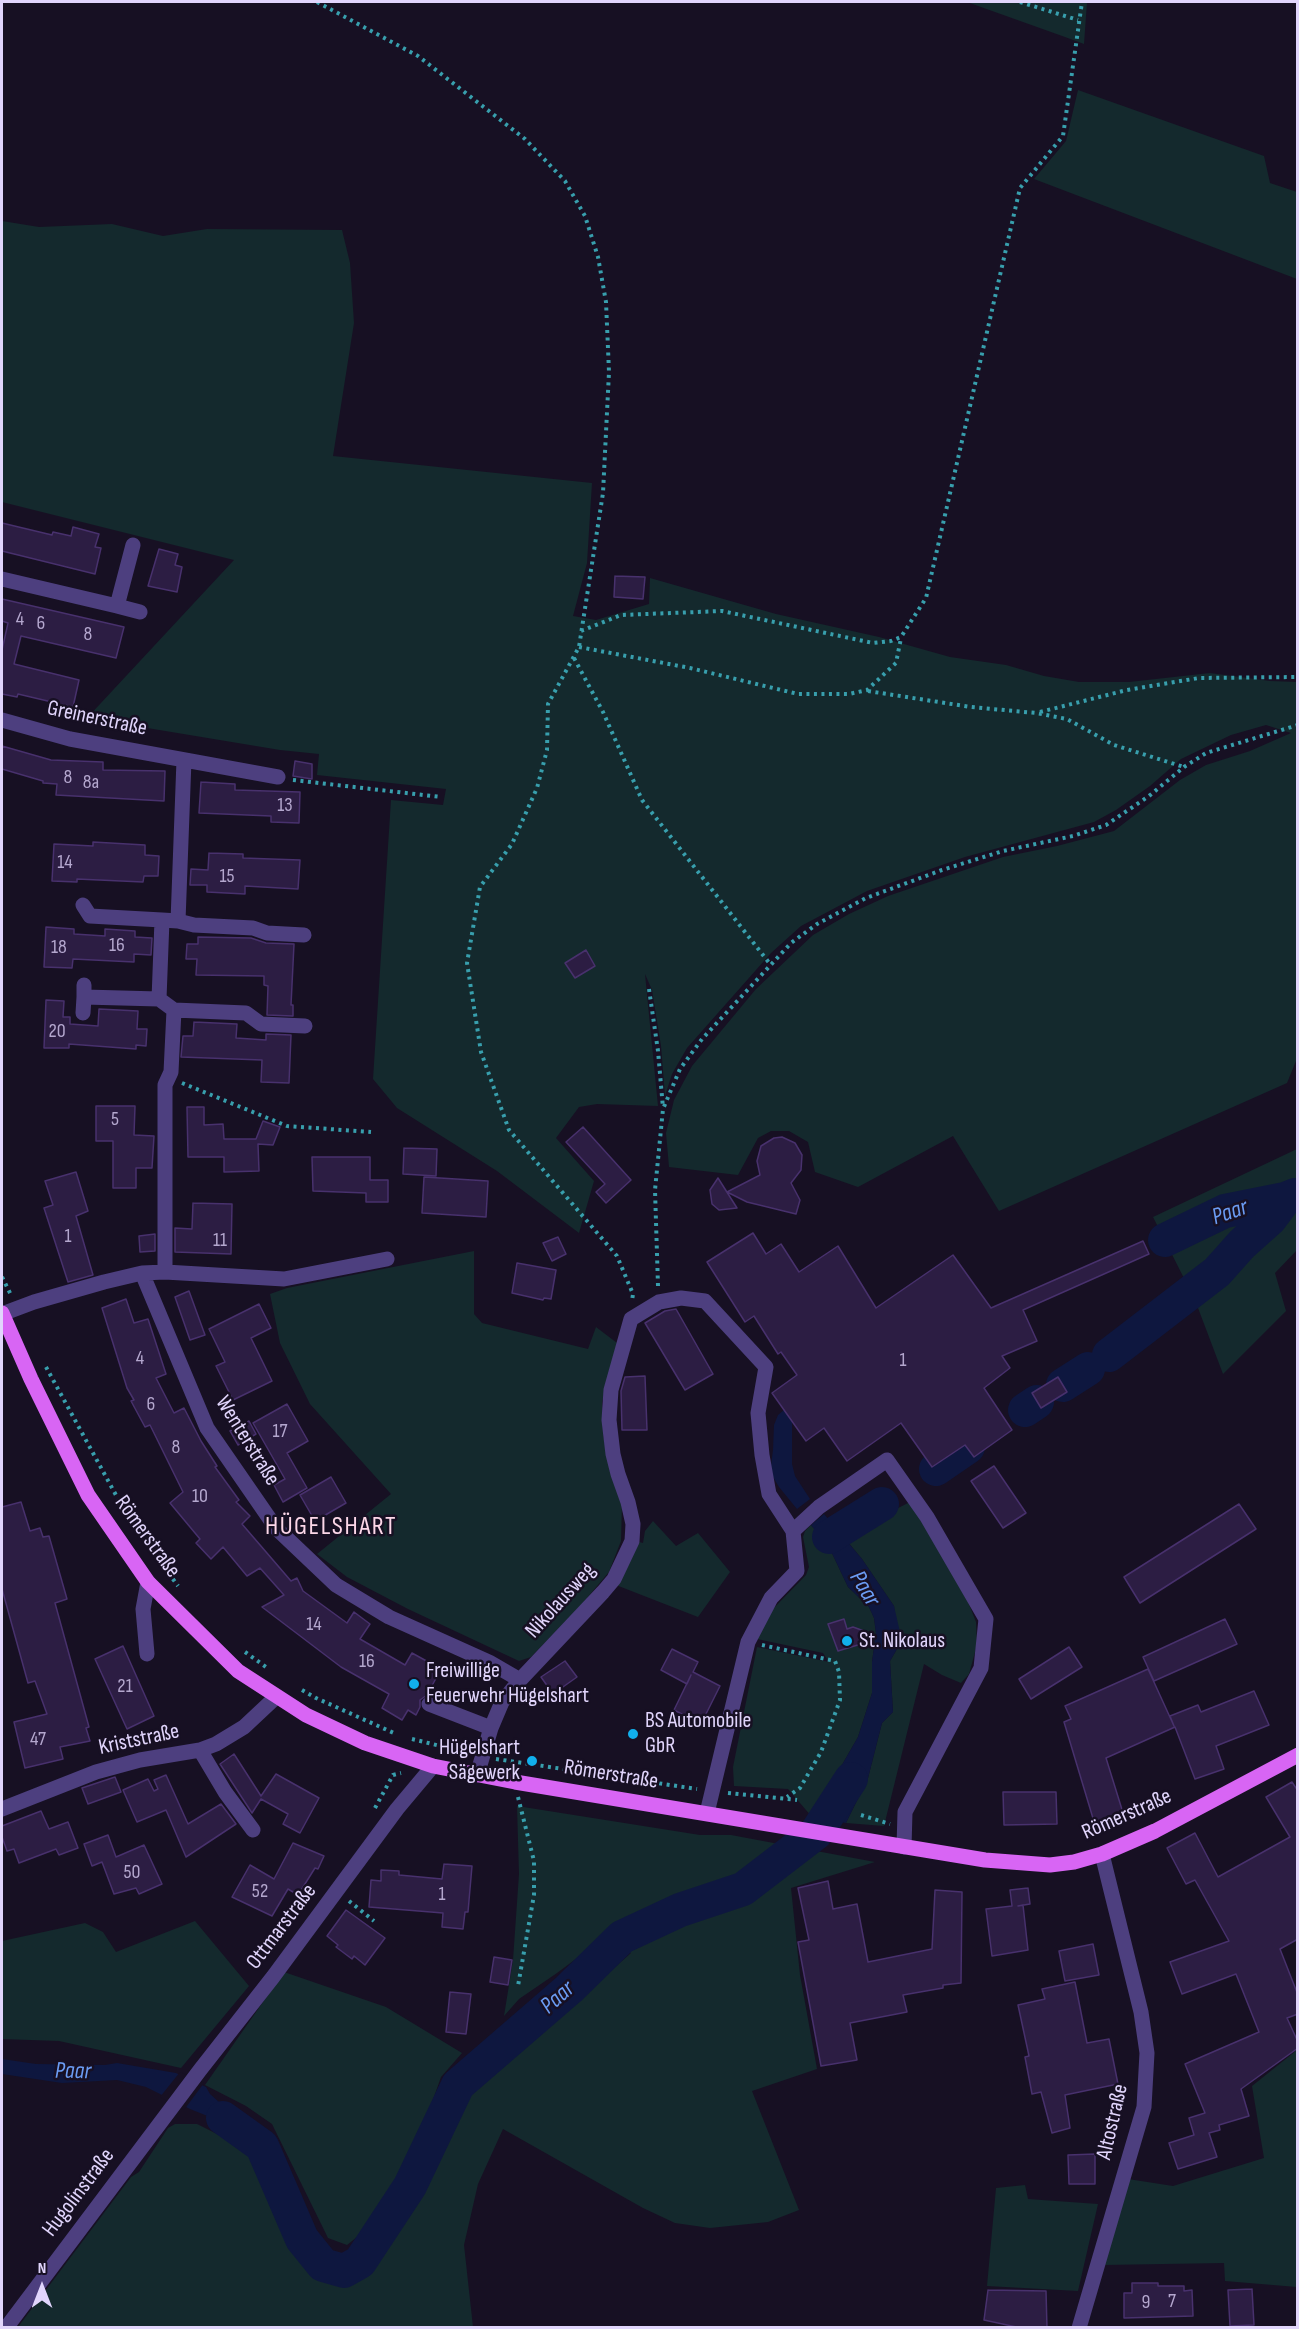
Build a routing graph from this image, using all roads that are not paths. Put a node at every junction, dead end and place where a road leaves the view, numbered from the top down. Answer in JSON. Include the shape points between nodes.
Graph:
{"nodes":[{"id":1,"x":133,"y":545,"type":"dead end"},
{"id":2,"x":2,"y":579,"type":"edge"},
{"id":3,"x":117,"y":606,"type":"junction"},
{"id":4,"x":140,"y":612,"type":"dead end"},
{"id":5,"x":2,"y":720,"type":"edge"},
{"id":6,"x":184,"y":760,"type":"junction"},
{"id":7,"x":278,"y":777,"type":"road end"},
{"id":8,"x":82,"y":905,"type":"dead end"},
{"id":9,"x":162,"y":920,"type":"junction"},
{"id":10,"x":178,"y":921,"type":"junction"},
{"id":11,"x":304,"y":935,"type":"dead end"},
{"id":12,"x":159,"y":999,"type":"junction"},
{"id":13,"x":174,"y":1010,"type":"junction"},
{"id":14,"x":83,"y":1013,"type":"dead end"},
{"id":15,"x":304,"y":1026,"type":"dead end"},
{"id":16,"x":387,"y":1259,"type":"dead end"},
{"id":17,"x":165,"y":1272,"type":"junction"},
{"id":18,"x":142,"y":1273,"type":"junction"},
{"id":19,"x":2,"y":1313,"type":"edge"},
{"id":20,"x":798,"y":1525,"type":"junction"},
{"id":21,"x":148,"y":1582,"type":"junction"},
{"id":22,"x":147,"y":1654,"type":"dead end"},
{"id":23,"x":520,"y":1680,"type":"junction"},
{"id":24,"x":276,"y":1697,"type":"junction"},
{"id":25,"x":429,"y":1704,"type":"dead end"},
{"id":26,"x":491,"y":1728,"type":"junction"},
{"id":27,"x":200,"y":1750,"type":"junction"},
{"id":28,"x":1298,"y":1755,"type":"edge"},
{"id":29,"x":433,"y":1766,"type":"junction"},
{"id":30,"x":477,"y":1775,"type":"junction"},
{"id":31,"x":2,"y":1809,"type":"edge"},
{"id":32,"x":707,"y":1813,"type":"junction"},
{"id":33,"x":253,"y":1830,"type":"dead end"},
{"id":34,"x":904,"y":1847,"type":"junction"},
{"id":35,"x":1102,"y":1854,"type":"junction"},
{"id":36,"x":167,"y":2114,"type":"joint"},
{"id":37,"x":6,"y":2328,"type":"edge"},
{"id":38,"x":1079,"y":2328,"type":"edge"}],
"edges":[{"from":1,"to":3,"type":"street"},
{"from":2,"to":3,"type":"street"},
{"from":3,"to":4,"type":"street"},
{"from":5,"to":6,"type":"street","name":"Greinerstraße","via":[[70,739]]},
{"from":6,"to":7,"type":"street","name":"Greinerstraße"},
{"from":6,"to":10,"type":"street"},
{"from":8,"to":9,"type":"street","via":[[90,916]]},
{"from":9,"to":10,"type":"street"},
{"from":9,"to":12,"type":"street"},
{"from":10,"to":11,"type":"street"},
{"from":12,"to":13,"type":"street"},
{"from":12,"to":14,"type":"street","via":[[84,991]]},
{"from":13,"to":15,"type":"street","via":[[246,1013],[261,1024]]},
{"from":13,"to":17,"type":"street","via":[[171,1072],[167,1082]]},
{"from":16,"to":17,"type":"street","via":[[284,1279]]},
{"from":17,"to":18,"type":"street"},
{"from":18,"to":19,"type":"street"},
{"from":18,"to":23,"type":"street","name":"Wenterstraße","via":[[207,1428],[276,1528],[336,1585],[389,1617]]},
{"from":19,"to":21,"type":"main road","name":"Römerstraße","via":[[88,1495]]},
{"from":20,"to":23,"type":"street","name":"Nikolausweg","via":[[769,1494],[758,1413],[766,1367],[705,1301],[681,1298],[659,1302],[631,1319],[611,1390],[613,1454],[633,1524],[632,1541],[614,1579]]},
{"from":20,"to":32,"type":"street","via":[[797,1571],[771,1598],[748,1641]]},
{"from":20,"to":34,"type":"street","via":[[887,1460],[927,1517],[986,1619],[981,1668],[905,1812]]},
{"from":21,"to":22,"type":"street","via":[[143,1610]]},
{"from":21,"to":24,"type":"main road","name":"Römerstraße","via":[[238,1671]]},
{"from":23,"to":26,"type":"street","name":"Nikolausweg","via":[[502,1702]]},
{"from":24,"to":27,"type":"street","name":"Kriststraße","via":[[244,1726]]},
{"from":24,"to":29,"type":"main road","name":"Römerstraße","via":[[365,1743]]},
{"from":25,"to":26,"type":"street"},
{"from":26,"to":30,"type":"street","name":"Nikolausweg"},
{"from":27,"to":31,"type":"street","name":"Kriststraße","via":[[96,1772]]},
{"from":27,"to":33,"type":"street"},
{"from":28,"to":35,"type":"main road","name":"Römerstraße","via":[[1155,1831]]},
{"from":29,"to":30,"type":"main road","name":"Römerstraße"},
{"from":29,"to":36,"type":"street","name":"Ottmarstraße"},
{"from":30,"to":32,"type":"main road","name":"Römerstraße"},
{"from":32,"to":34,"type":"main road","name":"Römerstraße"},
{"from":34,"to":35,"type":"main road","name":"Römerstraße","via":[[1050,1865]]},
{"from":35,"to":38,"type":"street","name":"Altostraße","via":[[1141,2012],[1147,2053],[1144,2107]]},
{"from":36,"to":37,"type":"street","name":"Hugolinstraße"}]}
